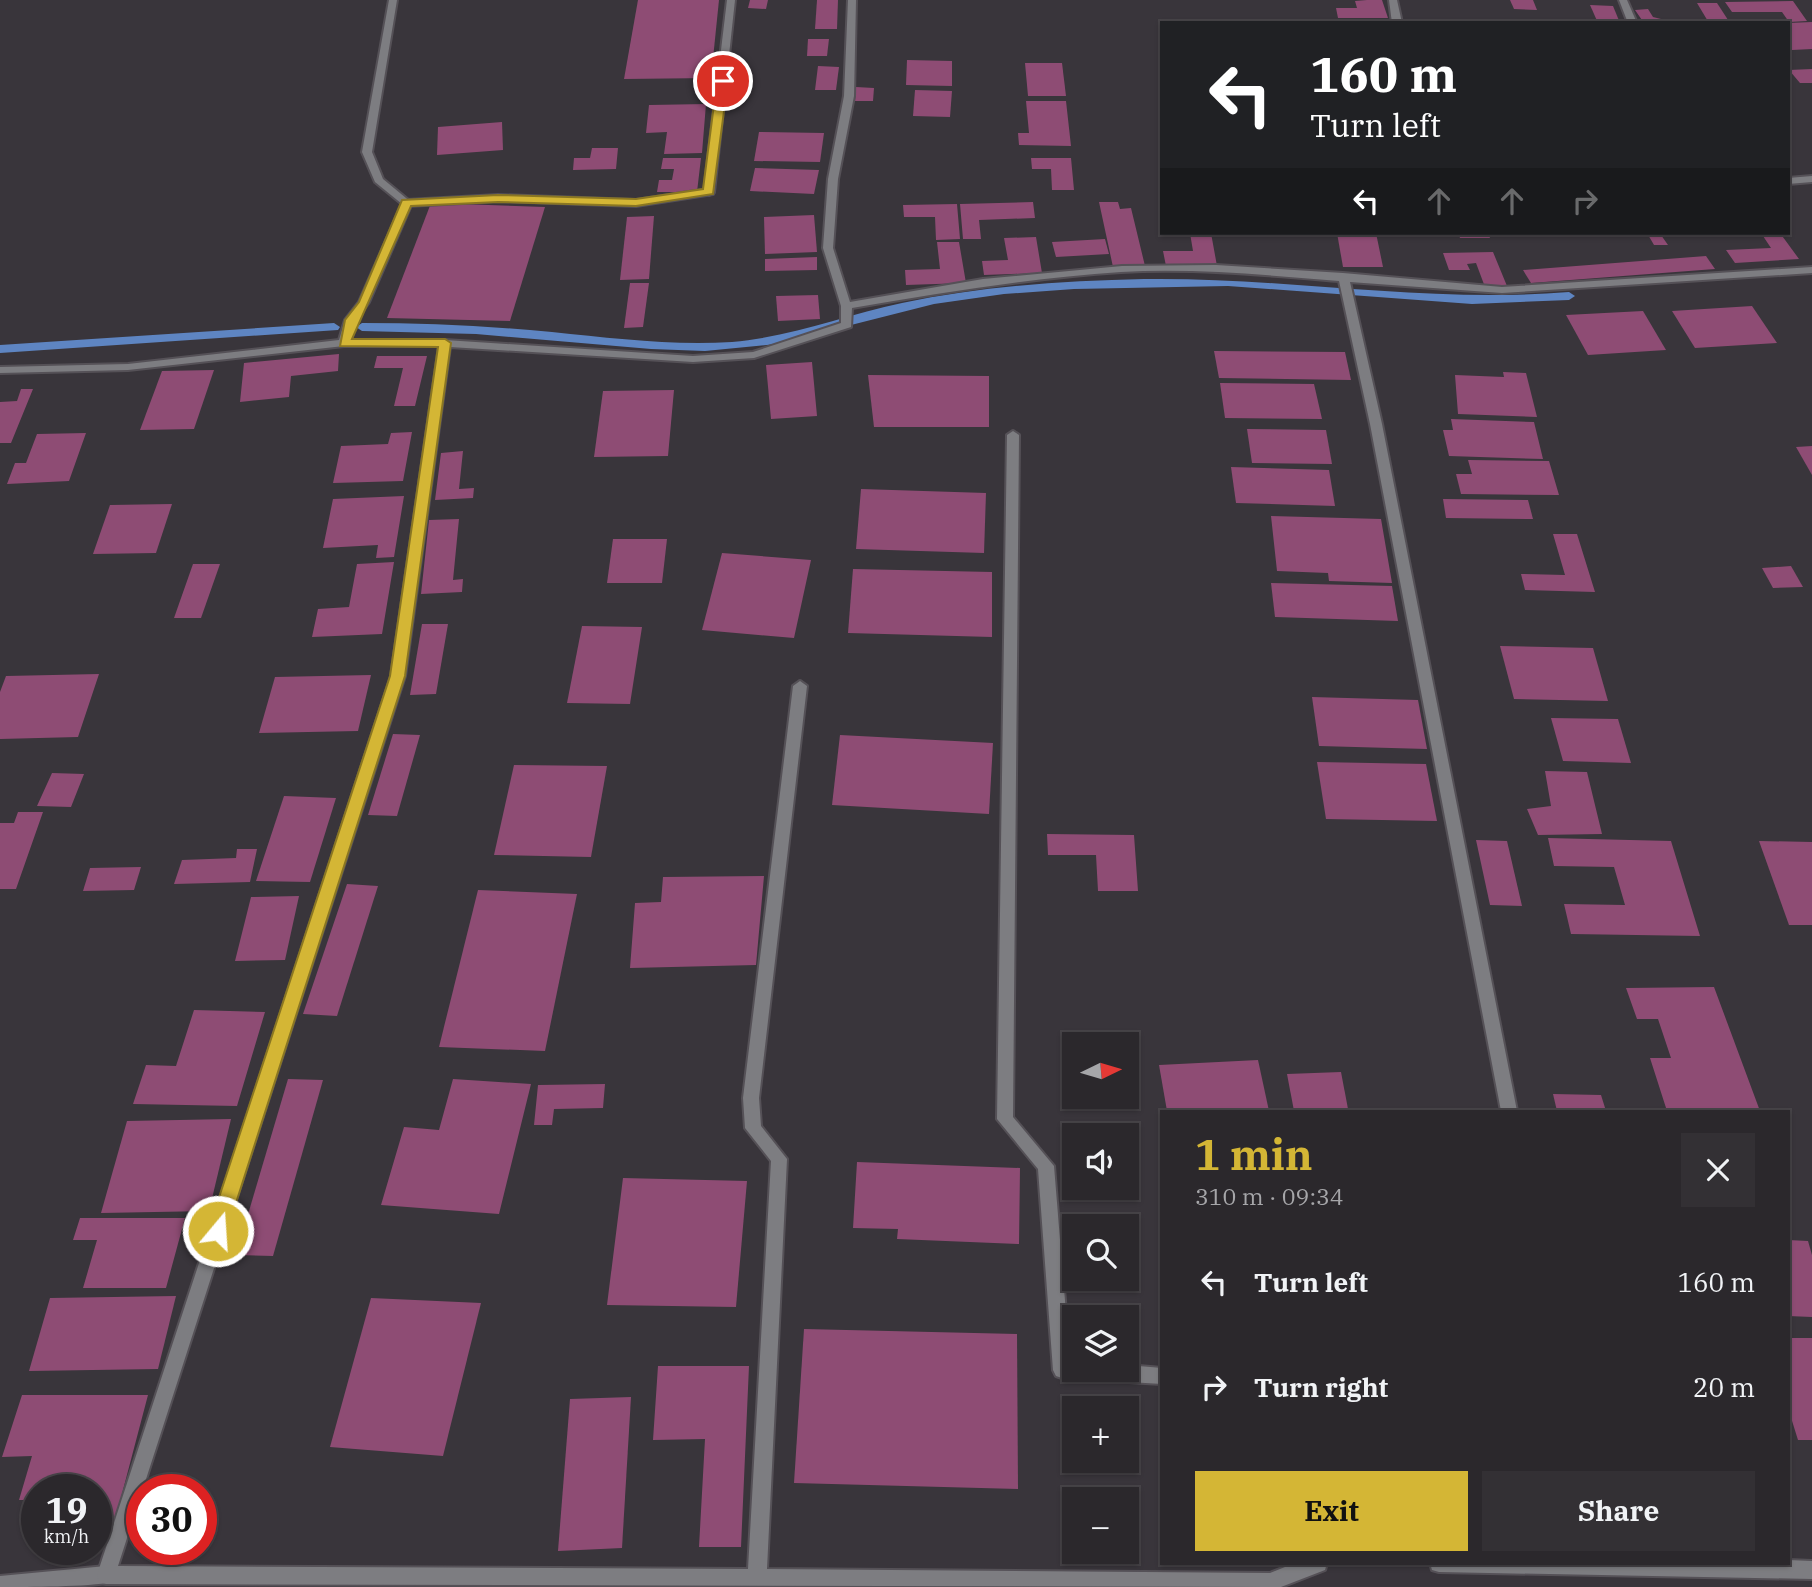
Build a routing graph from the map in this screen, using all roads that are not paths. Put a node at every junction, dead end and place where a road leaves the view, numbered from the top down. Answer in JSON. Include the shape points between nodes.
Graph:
{"nodes":[{"id":1,"x":393,"y":0,"type":"edge"},
{"id":2,"x":731,"y":0,"type":"edge"},
{"id":3,"x":852,"y":0,"type":"edge"},
{"id":4,"x":1393,"y":0,"type":"edge"},
{"id":5,"x":1623,"y":0,"type":"edge"},
{"id":6,"x":1397,"y":21,"type":"edge"},
{"id":7,"x":1632,"y":21,"type":"edge"},
{"id":8,"x":1812,"y":179,"type":"edge"},
{"id":9,"x":1790,"y":181,"type":"edge"},
{"id":10,"x":407,"y":203,"type":"junction"},
{"id":11,"x":1812,"y":270,"type":"edge"},
{"id":12,"x":1343,"y":276,"type":"junction"},
{"id":13,"x":846,"y":306,"type":"junction"},
{"id":14,"x":344,"y":343,"type":"junction"},
{"id":15,"x":445,"y":343,"type":"junction"},
{"id":16,"x":0,"y":370,"type":"edge"},
{"id":17,"x":1013,"y":435,"type":"dead end"},
{"id":18,"x":800,"y":686,"type":"dead end"},
{"id":19,"x":1509,"y":1110,"type":"edge"},
{"id":20,"x":1160,"y":1376,"type":"edge"},
{"id":21,"x":1313,"y":1565,"type":"edge"},
{"id":22,"x":1658,"y":1565,"type":"edge"},
{"id":23,"x":1812,"y":1570,"type":"edge"},
{"id":24,"x":106,"y":1575,"type":"junction"},
{"id":25,"x":757,"y":1577,"type":"junction"},
{"id":26,"x":0,"y":1586,"type":"edge"}],
"edges":[{"from":1,"to":10,"type":"street","via":[[367,152],[379,180]]},
{"from":2,"to":10,"type":"street","via":[[709,191],[636,203],[498,198]]},
{"from":3,"to":13,"type":"street","via":[[849,96],[833,179],[828,248]]},
{"from":4,"to":6,"type":"street"},
{"from":5,"to":7,"type":"street"},
{"from":8,"to":9,"type":"street"},
{"from":10,"to":14,"type":"street"},
{"from":11,"to":12,"type":"street","via":[[1502,290]]},
{"from":12,"to":13,"type":"street","via":[[1216,268],[1122,269],[983,282]]},
{"from":12,"to":19,"type":"street","via":[[1376,424]]},
{"from":13,"to":15,"type":"street","via":[[847,325],[754,355],[692,359]]},
{"from":14,"to":15,"type":"street"},
{"from":14,"to":16,"type":"street","via":[[128,367]]},
{"from":15,"to":24,"type":"street","via":[[398,676]]},
{"from":17,"to":20,"type":"street","via":[[1005,1119],[1046,1166],[1062,1370]]},
{"from":18,"to":25,"type":"street","via":[[751,1098],[752,1129],[779,1159]]},
{"from":21,"to":25,"type":"street","via":[[1270,1582]]},
{"from":22,"to":23,"type":"street"},
{"from":24,"to":25,"type":"street"},
{"from":24,"to":26,"type":"street"}]}
